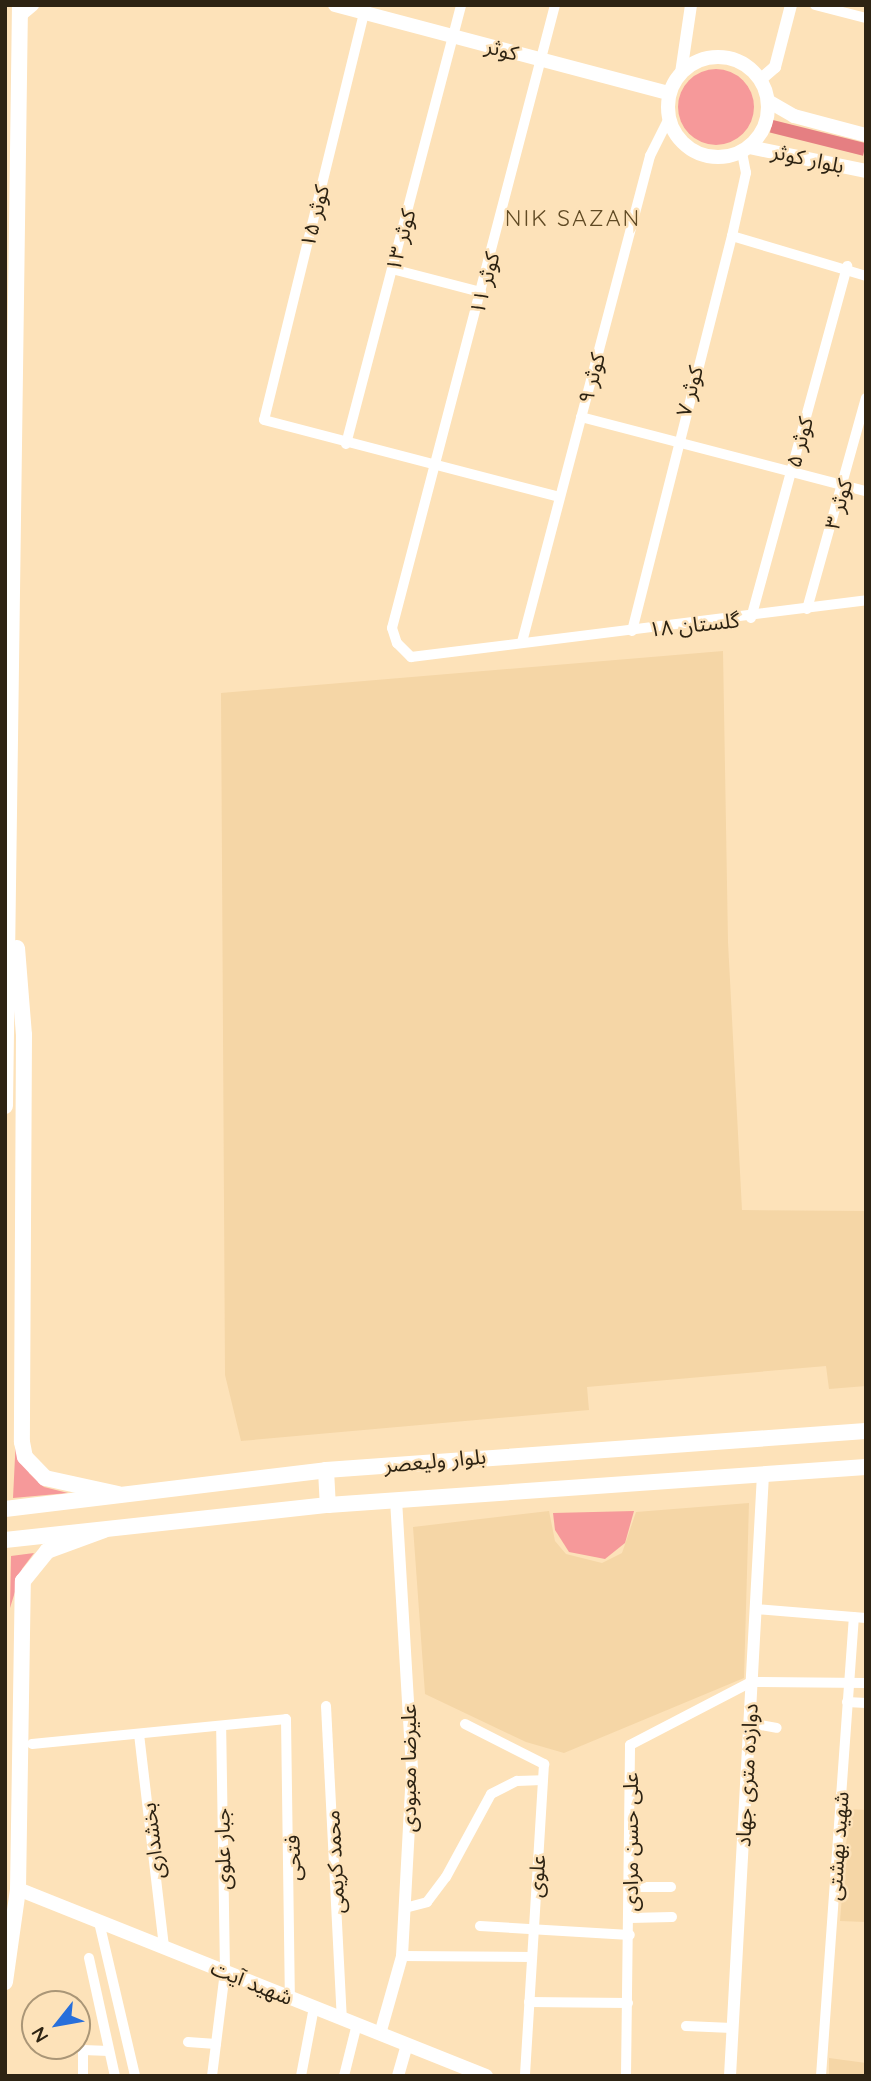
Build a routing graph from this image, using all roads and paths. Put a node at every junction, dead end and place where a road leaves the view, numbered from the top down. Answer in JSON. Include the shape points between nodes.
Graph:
{"nodes":[{"id":1,"x":335,"y":5,"type":"edge"},
{"id":2,"x":461,"y":5,"type":"edge"},
{"id":3,"x":555,"y":5,"type":"edge"},
{"id":4,"x":691,"y":5,"type":"edge"},
{"id":5,"x":791,"y":5,"type":"edge"},
{"id":6,"x":815,"y":5,"type":"edge"},
{"id":7,"x":24,"y":9,"type":"edge"},
{"id":8,"x":365,"y":9,"type":"edge"},
{"id":9,"x":866,"y":18,"type":"edge"},
{"id":10,"x":453,"y":36,"type":"junction"},
{"id":11,"x":542,"y":60,"type":"junction"},
{"id":12,"x":681,"y":73,"type":"junction"},
{"id":13,"x":760,"y":80,"type":"junction"},
{"id":14,"x":669,"y":93,"type":"junction"},
{"id":15,"x":768,"y":101,"type":"junction"},
{"id":16,"x":669,"y":118,"type":"junction"},
{"id":17,"x":866,"y":135,"type":"edge"},
{"id":18,"x":746,"y":149,"type":"junction"},
{"id":19,"x":866,"y":171,"type":"edge"},
{"id":20,"x":732,"y":236,"type":"junction"},
{"id":21,"x":847,"y":266,"type":"junction"},
{"id":22,"x":392,"y":269,"type":"junction"},
{"id":23,"x":866,"y":276,"type":"edge"},
{"id":24,"x":481,"y":292,"type":"junction"},
{"id":25,"x":866,"y":398,"type":"edge"},
{"id":26,"x":581,"y":417,"type":"junction"},
{"id":27,"x":676,"y":441,"type":"junction"},
{"id":28,"x":346,"y":444,"type":"junction"},
{"id":29,"x":436,"y":467,"type":"junction"},
{"id":30,"x":792,"y":472,"type":"junction"},
{"id":31,"x":843,"y":485,"type":"junction"},
{"id":32,"x":866,"y":491,"type":"edge"},
{"id":33,"x":559,"y":497,"type":"junction"},
{"id":34,"x":866,"y":600,"type":"edge"},
{"id":35,"x":807,"y":609,"type":"junction"},
{"id":36,"x":751,"y":618,"type":"junction"},
{"id":37,"x":632,"y":631,"type":"junction"},
{"id":38,"x":522,"y":642,"type":"junction"},
{"id":39,"x":11,"y":870,"type":"junction"},
{"id":40,"x":7,"y":985,"type":"edge"},
{"id":41,"x":5,"y":1106,"type":"edge"},
{"id":42,"x":22,"y":1402,"type":"junction"},
{"id":43,"x":5,"y":1412,"type":"edge"},
{"id":44,"x":866,"y":1431,"type":"edge"},
{"id":45,"x":866,"y":1467,"type":"edge"},
{"id":46,"x":326,"y":1469,"type":"junction"},
{"id":47,"x":763,"y":1474,"type":"junction"},
{"id":48,"x":118,"y":1494,"type":"junction"},
{"id":49,"x":396,"y":1500,"type":"junction"},
{"id":50,"x":328,"y":1505,"type":"junction"},
{"id":51,"x":5,"y":1509,"type":"edge"},
{"id":52,"x":104,"y":1530,"type":"junction"},
{"id":53,"x":5,"y":1540,"type":"edge"},
{"id":54,"x":756,"y":1609,"type":"junction"},
{"id":55,"x":854,"y":1617,"type":"junction"},
{"id":56,"x":866,"y":1618,"type":"edge"},
{"id":57,"x":5,"y":1648,"type":"edge"},
{"id":58,"x":19,"y":1659,"type":"junction"},
{"id":59,"x":751,"y":1682,"type":"junction"},
{"id":60,"x":849,"y":1682,"type":"junction"},
{"id":61,"x":866,"y":1683,"type":"edge"},
{"id":62,"x":847,"y":1702,"type":"junction"},
{"id":63,"x":866,"y":1703,"type":"edge"},
{"id":64,"x":326,"y":1706,"type":"dead end"},
{"id":65,"x":749,"y":1723,"type":"junction"},
{"id":66,"x":465,"y":1724,"type":"dead end"},
{"id":67,"x":221,"y":1726,"type":"junction"},
{"id":68,"x":777,"y":1728,"type":"dead end"},
{"id":69,"x":139,"y":1734,"type":"junction"},
{"id":70,"x":32,"y":1744,"type":"dead end"},
{"id":71,"x":542,"y":1780,"type":"junction"},
{"id":72,"x":630,"y":1887,"type":"junction"},
{"id":73,"x":670,"y":1887,"type":"dead end"},
{"id":74,"x":18,"y":1889,"type":"junction"},
{"id":75,"x":405,"y":1908,"type":"junction"},
{"id":76,"x":672,"y":1917,"type":"dead end"},
{"id":77,"x":630,"y":1918,"type":"junction"},
{"id":78,"x":99,"y":1922,"type":"junction"},
{"id":79,"x":480,"y":1926,"type":"dead end"},
{"id":80,"x":533,"y":1931,"type":"junction"},
{"id":81,"x":630,"y":1935,"type":"junction"},
{"id":82,"x":164,"y":1948,"type":"junction"},
{"id":83,"x":402,"y":1956,"type":"junction"},
{"id":84,"x":531,"y":1957,"type":"junction"},
{"id":85,"x":89,"y":1958,"type":"dead end"},
{"id":86,"x":225,"y":1972,"type":"junction"},
{"id":87,"x":5,"y":1982,"type":"edge"},
{"id":88,"x":290,"y":1998,"type":"junction"},
{"id":89,"x":529,"y":2002,"type":"junction"},
{"id":90,"x":628,"y":2003,"type":"junction"},
{"id":91,"x":314,"y":2007,"type":"junction"},
{"id":92,"x":342,"y":2018,"type":"junction"},
{"id":93,"x":357,"y":2024,"type":"junction"},
{"id":94,"x":686,"y":2026,"type":"dead end"},
{"id":95,"x":732,"y":2028,"type":"junction"},
{"id":96,"x":380,"y":2034,"type":"junction"},
{"id":97,"x":188,"y":2042,"type":"dead end"},
{"id":98,"x":216,"y":2044,"type":"junction"},
{"id":99,"x":407,"y":2044,"type":"junction"},
{"id":100,"x":109,"y":2051,"type":"junction"},
{"id":101,"x":83,"y":2076,"type":"edge"},
{"id":102,"x":115,"y":2076,"type":"edge"},
{"id":103,"x":135,"y":2076,"type":"edge"},
{"id":104,"x":212,"y":2076,"type":"edge"},
{"id":105,"x":300,"y":2076,"type":"edge"},
{"id":106,"x":344,"y":2076,"type":"edge"},
{"id":107,"x":398,"y":2076,"type":"edge"},
{"id":108,"x":486,"y":2076,"type":"edge"},
{"id":109,"x":525,"y":2076,"type":"edge"},
{"id":110,"x":626,"y":2076,"type":"edge"},
{"id":111,"x":730,"y":2076,"type":"edge"},
{"id":112,"x":821,"y":2076,"type":"edge"}],
"edges":[{"from":1,"to":8,"type":"main road","name":"کوثر"},
{"from":2,"to":10,"type":"street","name":"کوثر ۱۳"},
{"from":3,"to":11,"type":"street","name":"کوثر ۱۱"},
{"from":4,"to":12,"type":"street"},
{"from":5,"to":13,"type":"street","via":[[775,67]]},
{"from":6,"to":9,"type":"street"},
{"from":7,"to":39,"type":"main road"},
{"from":8,"to":10,"type":"main road","name":"کوثر"},
{"from":8,"to":28,"type":"street","name":"۱۵ کوثر","via":[[264,420]]},
{"from":10,"to":11,"type":"main road","name":"کوثر"},
{"from":10,"to":22,"type":"street","name":"کوثر ۱۳"},
{"from":11,"to":14,"type":"main road","name":"کوثر"},
{"from":11,"to":24,"type":"street","name":"کوثر ۱۱"},
{"from":12,"to":13,"type":"main road","via":[[716,57],[741,63]]},
{"from":12,"to":14,"type":"main road"},
{"from":13,"to":15,"type":"main road"},
{"from":14,"to":16,"type":"main road"},
{"from":15,"to":17,"type":"main road","name":"بلوار کوثر","via":[[794,116]]},
{"from":15,"to":18,"type":"main road","via":[[765,126]]},
{"from":16,"to":18,"type":"main road","via":[[681,142],[703,156]]},
{"from":16,"to":26,"type":"street","name":"کوثر ۹","via":[[650,156]]},
{"from":18,"to":19,"type":"main road","name":"بلوار کوثر"},
{"from":18,"to":20,"type":"street","name":"کوثر ۷","via":[[746,173]]},
{"from":20,"to":21,"type":"street"},
{"from":20,"to":27,"type":"street","name":"کوثر ۷"},
{"from":21,"to":23,"type":"street"},
{"from":21,"to":30,"type":"street","name":"کوثر ۵"},
{"from":22,"to":24,"type":"street"},
{"from":22,"to":28,"type":"street","name":"کوثر ۱۳"},
{"from":24,"to":29,"type":"street","name":"کوثر ۱۱"},
{"from":25,"to":31,"type":"street","name":"کوثر ۳"},
{"from":26,"to":27,"type":"street"},
{"from":26,"to":33,"type":"street","name":"کوثر ۹"},
{"from":27,"to":30,"type":"street"},
{"from":27,"to":37,"type":"street","name":"کوثر ۷"},
{"from":28,"to":29,"type":"street"},
{"from":29,"to":33,"type":"street"},
{"from":29,"to":38,"type":"street","name":"کوثر ۱۱","via":[[392,628],[397,643],[411,657]]},
{"from":30,"to":31,"type":"street"},
{"from":30,"to":36,"type":"street","name":"کوثر ۵"},
{"from":31,"to":32,"type":"street"},
{"from":31,"to":35,"type":"street","name":"کوثر ۳"},
{"from":33,"to":38,"type":"street","name":"کوثر ۹"},
{"from":34,"to":35,"type":"street","name":"گلستان ۱۸"},
{"from":35,"to":36,"type":"street","name":"گلستان ۱۸"},
{"from":36,"to":37,"type":"street","name":"گلستان ۱۸"},
{"from":37,"to":38,"type":"street","name":"گلستان ۱۸"},
{"from":39,"to":40,"type":"main road"},
{"from":39,"to":42,"type":"main road","via":[[24,1035]]},
{"from":40,"to":41,"type":"main road"},
{"from":42,"to":43,"type":"main road"},
{"from":42,"to":48,"type":"main road","via":[[22,1442],[35,1470],[64,1485]]},
{"from":44,"to":46,"type":"main road","name":"بلوار ولیعصر"},
{"from":45,"to":47,"type":"main road","name":"بلوار ولیعصر"},
{"from":46,"to":48,"type":"main road","name":"بلوار ولیعصر"},
{"from":46,"to":50,"type":"main road"},
{"from":47,"to":49,"type":"main road","name":"بلوار ولیعصر"},
{"from":47,"to":54,"type":"street","name":"دوازده متری جهاد"},
{"from":48,"to":51,"type":"main road","name":"بلوار ولیعصر"},
{"from":49,"to":50,"type":"main road","name":"بلوار ولیعصر"},
{"from":49,"to":75,"type":"street","name":"علیرضا معبودی","via":[[412,1769]]},
{"from":50,"to":52,"type":"main road","name":"بلوار ولیعصر"},
{"from":52,"to":53,"type":"main road","name":"بلوار ولیعصر"},
{"from":52,"to":58,"type":"main road","via":[[47,1552],[32,1566],[19,1603]]},
{"from":54,"to":55,"type":"street"},
{"from":54,"to":59,"type":"street","name":"دوازده متری جهاد"},
{"from":55,"to":56,"type":"street"},
{"from":55,"to":60,"type":"street","name":"شهید بهشتی"},
{"from":57,"to":58,"type":"main road"},
{"from":58,"to":74,"type":"main road"},
{"from":59,"to":60,"type":"street"},
{"from":59,"to":65,"type":"street","name":"دوازده متری جهاد"},
{"from":59,"to":72,"type":"street","name":"علی حسن مرادی","via":[[630,1745]]},
{"from":60,"to":61,"type":"street"},
{"from":60,"to":62,"type":"street","name":"شهید بهشتی"},
{"from":62,"to":63,"type":"street"},
{"from":62,"to":112,"type":"street","name":"شهید بهشتی"},
{"from":64,"to":92,"type":"street","name":"محمد کریمی"},
{"from":65,"to":68,"type":"street"},
{"from":65,"to":95,"type":"street","name":"دوازده متری جهاد"},
{"from":66,"to":71,"type":"street","via":[[544,1764]]},
{"from":67,"to":69,"type":"street"},
{"from":67,"to":86,"type":"street","name":"جبار علوی"},
{"from":67,"to":88,"type":"street","name":"فتحی","via":[[286,1719]]},
{"from":69,"to":70,"type":"street"},
{"from":69,"to":82,"type":"street","name":"بخشداری"},
{"from":71,"to":75,"type":"street","via":[[517,1781],[492,1794],[427,1902]]},
{"from":71,"to":80,"type":"street","name":"علوی"},
{"from":72,"to":73,"type":"street"},
{"from":72,"to":77,"type":"street","name":"علی حسن مرادی"},
{"from":74,"to":78,"type":"main road","name":"شهید آیت"},
{"from":74,"to":87,"type":"main road"},
{"from":75,"to":83,"type":"street","name":"علیرضا معبودی"},
{"from":76,"to":77,"type":"street"},
{"from":77,"to":81,"type":"street","name":"علی حسن مرادی"},
{"from":78,"to":82,"type":"main road","name":"شهید آیت"},
{"from":78,"to":103,"type":"street"},
{"from":79,"to":80,"type":"street"},
{"from":80,"to":81,"type":"street"},
{"from":80,"to":84,"type":"street","name":"علوی"},
{"from":81,"to":90,"type":"street","name":"علی حسن مرادی"},
{"from":82,"to":86,"type":"main road","name":"شهید آیت"},
{"from":83,"to":84,"type":"street"},
{"from":83,"to":96,"type":"street","name":"علیرضا معبودی"},
{"from":84,"to":89,"type":"street","name":"علوی"},
{"from":85,"to":100,"type":"street"},
{"from":86,"to":88,"type":"main road","name":"شهید آیت"},
{"from":86,"to":98,"type":"street","name":"جبار علوی"},
{"from":88,"to":91,"type":"main road","name":"شهید آیت"},
{"from":89,"to":90,"type":"street"},
{"from":89,"to":109,"type":"street","name":"علوی"},
{"from":90,"to":110,"type":"street","name":"علی حسن مرادی"},
{"from":91,"to":92,"type":"main road","name":"شهید آیت"},
{"from":91,"to":105,"type":"street"},
{"from":92,"to":93,"type":"main road","name":"شهید آیت"},
{"from":93,"to":96,"type":"main road","name":"شهید آیت"},
{"from":93,"to":106,"type":"street"},
{"from":94,"to":95,"type":"street"},
{"from":95,"to":111,"type":"street","name":"دوازده متری جهاد"},
{"from":96,"to":99,"type":"main road","name":"شهید آیت"},
{"from":97,"to":98,"type":"street"},
{"from":98,"to":104,"type":"street","name":"جبار علوی"},
{"from":99,"to":107,"type":"street"},
{"from":99,"to":108,"type":"main road","name":"شهید آیت"},
{"from":100,"to":101,"type":"street","via":[[83,2050]]},
{"from":100,"to":102,"type":"street"}]}
